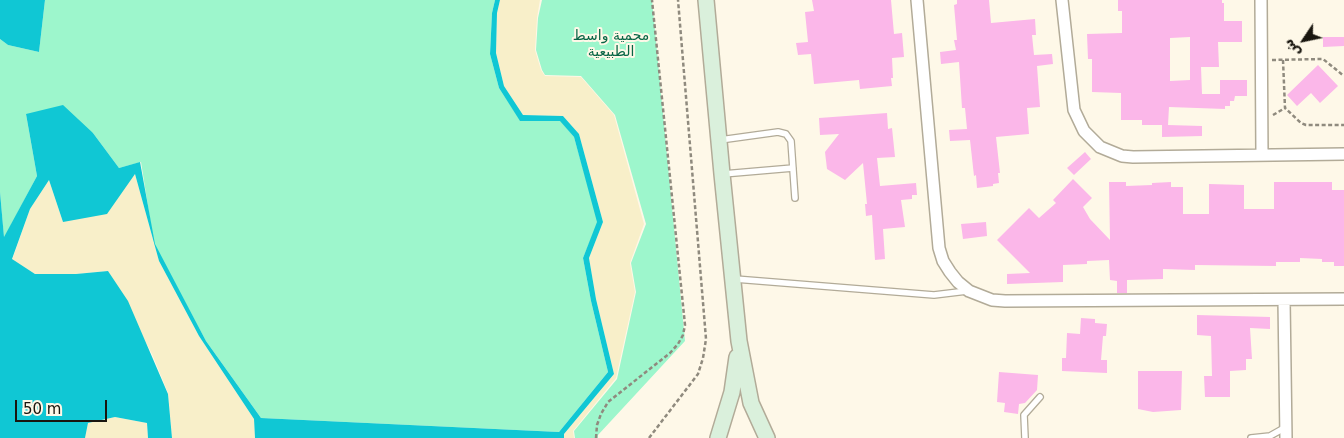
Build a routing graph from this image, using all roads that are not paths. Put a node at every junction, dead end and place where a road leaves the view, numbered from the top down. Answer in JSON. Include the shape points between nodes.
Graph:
{"nodes":[{"id":1,"x":706,"y":0,"type":"edge"},
{"id":2,"x":917,"y":0,"type":"edge"},
{"id":3,"x":1062,"y":0,"type":"edge"},
{"id":4,"x":1260,"y":0,"type":"edge"},
{"id":5,"x":718,"y":140,"type":"junction"},
{"id":6,"x":1344,"y":154,"type":"edge"},
{"id":7,"x":1262,"y":155,"type":"junction"},
{"id":8,"x":793,"y":168,"type":"junction"},
{"id":9,"x":722,"y":174,"type":"junction"},
{"id":10,"x":795,"y":198,"type":"dead end"},
{"id":11,"x":732,"y":279,"type":"junction"},
{"id":12,"x":969,"y":291,"type":"junction"},
{"id":13,"x":1344,"y":299,"type":"edge"},
{"id":14,"x":1284,"y":300,"type":"junction"},
{"id":15,"x":739,"y":341,"type":"junction"},
{"id":16,"x":1040,"y":397,"type":"dead end"},
{"id":17,"x":1286,"y":433,"type":"edge"},
{"id":18,"x":718,"y":438,"type":"edge"},
{"id":19,"x":767,"y":438,"type":"edge"},
{"id":20,"x":1026,"y":438,"type":"edge"},
{"id":21,"x":1251,"y":438,"type":"edge"}],
"edges":[{"from":1,"to":5,"type":"main road"},
{"from":2,"to":12,"type":"street","via":[[939,248],[950,272]]},
{"from":3,"to":7,"type":"street","via":[[1074,110],[1084,131],[1100,147],[1133,157]]},
{"from":4,"to":7,"type":"street"},
{"from":5,"to":8,"type":"lane","via":[[784,132],[790,138]]},
{"from":5,"to":9,"type":"main road"},
{"from":6,"to":7,"type":"street"},
{"from":8,"to":9,"type":"lane"},
{"from":8,"to":10,"type":"lane"},
{"from":9,"to":11,"type":"main road"},
{"from":11,"to":12,"type":"lane","via":[[934,295]]},
{"from":11,"to":15,"type":"main road"},
{"from":12,"to":14,"type":"street","via":[[992,300],[1005,301]]},
{"from":13,"to":14,"type":"street"},
{"from":14,"to":17,"type":"street"},
{"from":15,"to":18,"type":"main road","via":[[732,392]]},
{"from":15,"to":19,"type":"main road","via":[[751,403]]},
{"from":16,"to":20,"type":"lane","via":[[1024,415]]},
{"from":17,"to":21,"type":"lane"}]}
